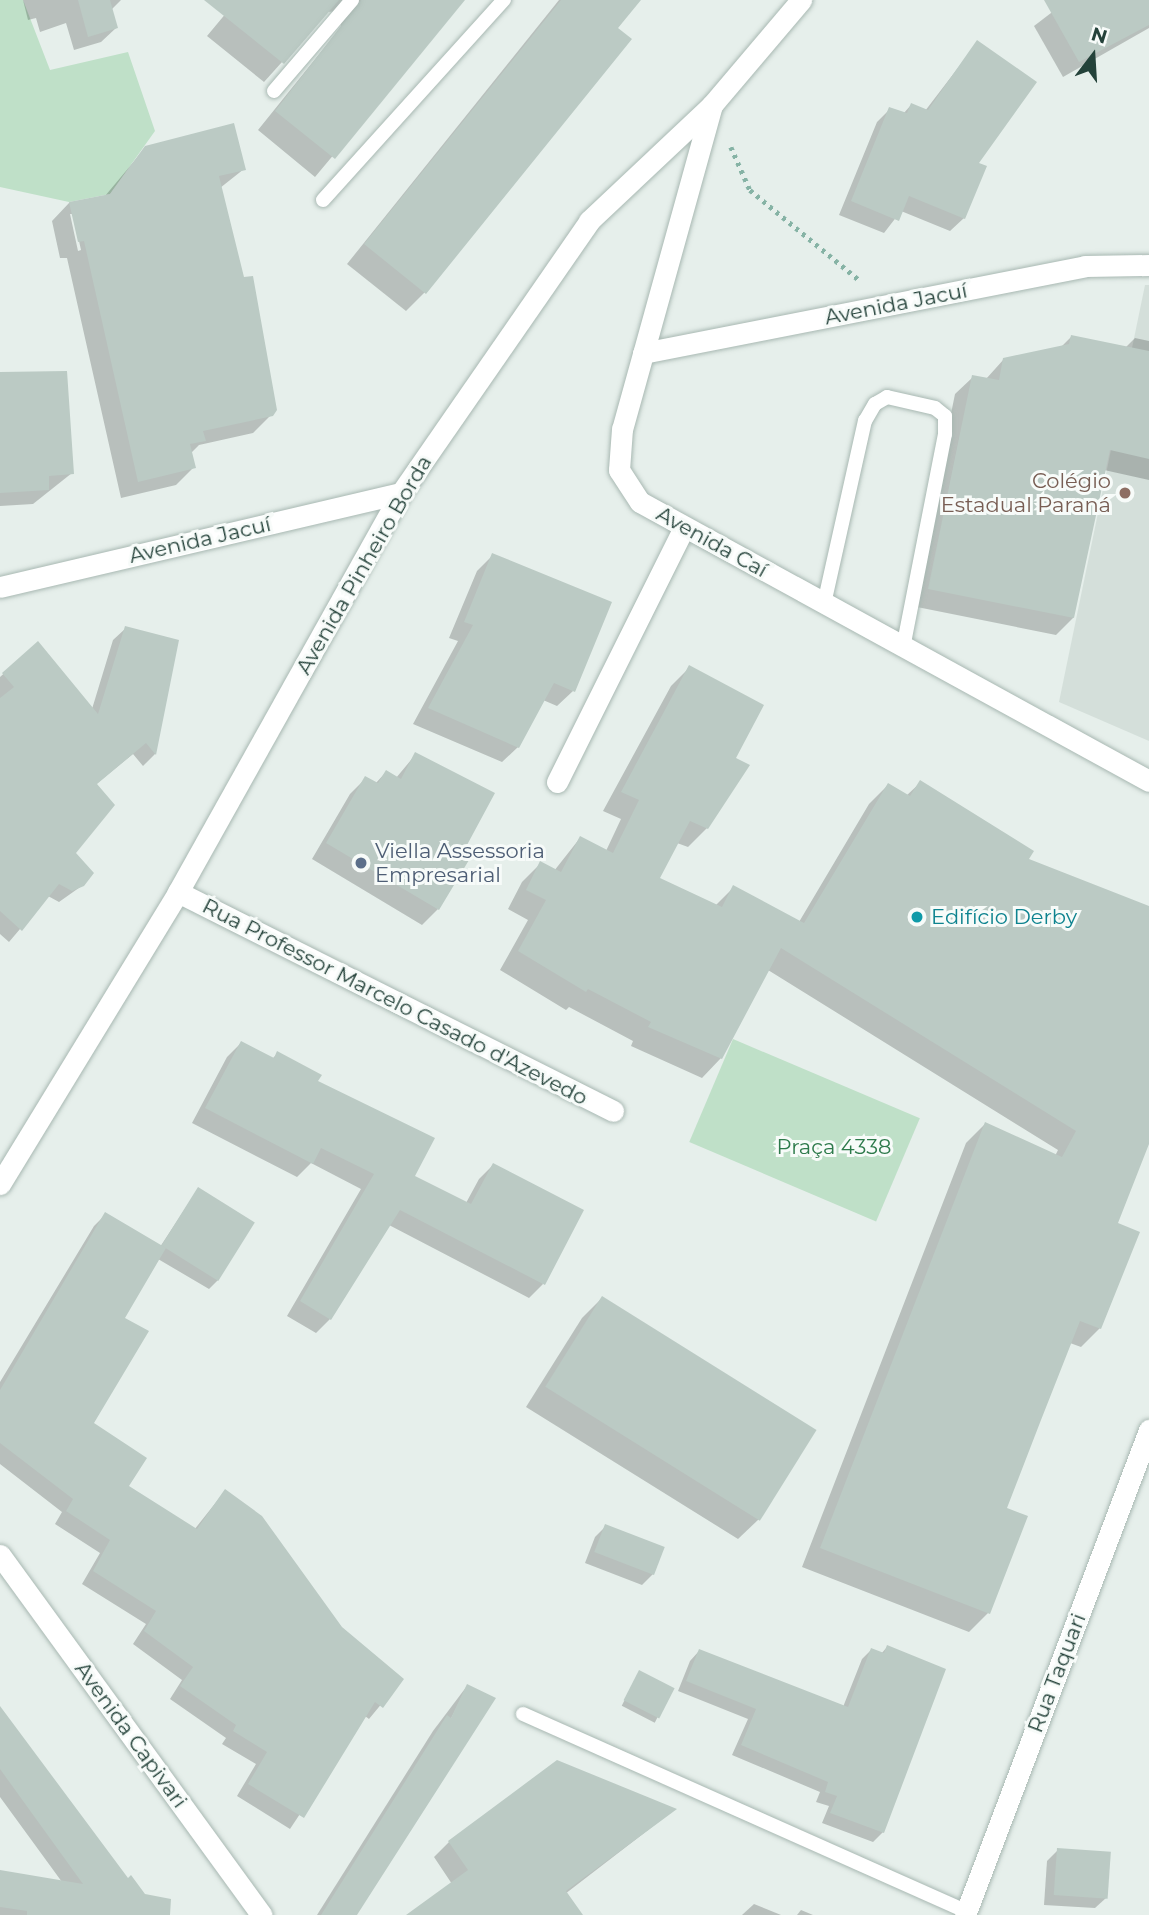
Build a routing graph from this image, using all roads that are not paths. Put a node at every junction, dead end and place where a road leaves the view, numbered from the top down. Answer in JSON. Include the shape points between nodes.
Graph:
{"nodes":[{"id":1,"x":352,"y":0,"type":"edge"},
{"id":2,"x":504,"y":0,"type":"edge"},
{"id":3,"x":801,"y":0,"type":"edge"},
{"id":4,"x":274,"y":91,"type":"dead end"},
{"id":5,"x":712,"y":105,"type":"junction"},
{"id":6,"x":323,"y":200,"type":"dead end"},
{"id":7,"x":1149,"y":265,"type":"edge"},
{"id":8,"x":643,"y":353,"type":"junction"},
{"id":9,"x":401,"y":493,"type":"junction"},
{"id":10,"x":684,"y":527,"type":"junction"},
{"id":11,"x":0,"y":587,"type":"edge"},
{"id":12,"x":824,"y":604,"type":"junction"},
{"id":13,"x":903,"y":648,"type":"junction"},
{"id":14,"x":1149,"y":781,"type":"edge"},
{"id":15,"x":557,"y":782,"type":"dead end"},
{"id":16,"x":178,"y":892,"type":"junction"},
{"id":17,"x":613,"y":1111,"type":"dead end"},
{"id":18,"x":0,"y":1184,"type":"edge"},
{"id":19,"x":1149,"y":1430,"type":"edge"},
{"id":20,"x":0,"y":1555,"type":"edge"},
{"id":21,"x":523,"y":1714,"type":"dead end"},
{"id":22,"x":965,"y":1913,"type":"edge"},
{"id":23,"x":262,"y":1915,"type":"edge"}],
"edges":[{"from":1,"to":4,"type":"lane"},
{"from":2,"to":6,"type":"lane"},
{"from":3,"to":5,"type":"street","name":"Avenida Pinheiro Borda"},
{"from":5,"to":8,"type":"street","name":"Avenida Caí"},
{"from":5,"to":9,"type":"street","name":"Avenida Pinheiro Borda","via":[[589,221]]},
{"from":7,"to":8,"type":"street","name":"Avenida Jacuí","via":[[1085,267]]},
{"from":8,"to":10,"type":"street","name":"Avenida Caí","via":[[622,429],[619,470],[640,502]]},
{"from":9,"to":11,"type":"street","name":"Avenida Jacuí"},
{"from":9,"to":16,"type":"street","name":"Avenida Pinheiro Borda"},
{"from":10,"to":12,"type":"street","name":"Avenida Caí"},
{"from":10,"to":15,"type":"street"},
{"from":12,"to":13,"type":"street","name":"Avenida Caí"},
{"from":12,"to":13,"type":"lane","via":[[865,421],[875,404],[887,397],[935,408],[945,416],[945,434]]},
{"from":13,"to":14,"type":"street","name":"Avenida Caí"},
{"from":16,"to":17,"type":"street","name":"Rua Professor Marcelo Casado d'Azevedo"},
{"from":16,"to":18,"type":"street","name":"Avenida Pinheiro Borda"},
{"from":19,"to":22,"type":"street","name":"Rua Taquari"},
{"from":20,"to":23,"type":"street","name":"Avenida Capivari"},
{"from":21,"to":22,"type":"lane"}]}
